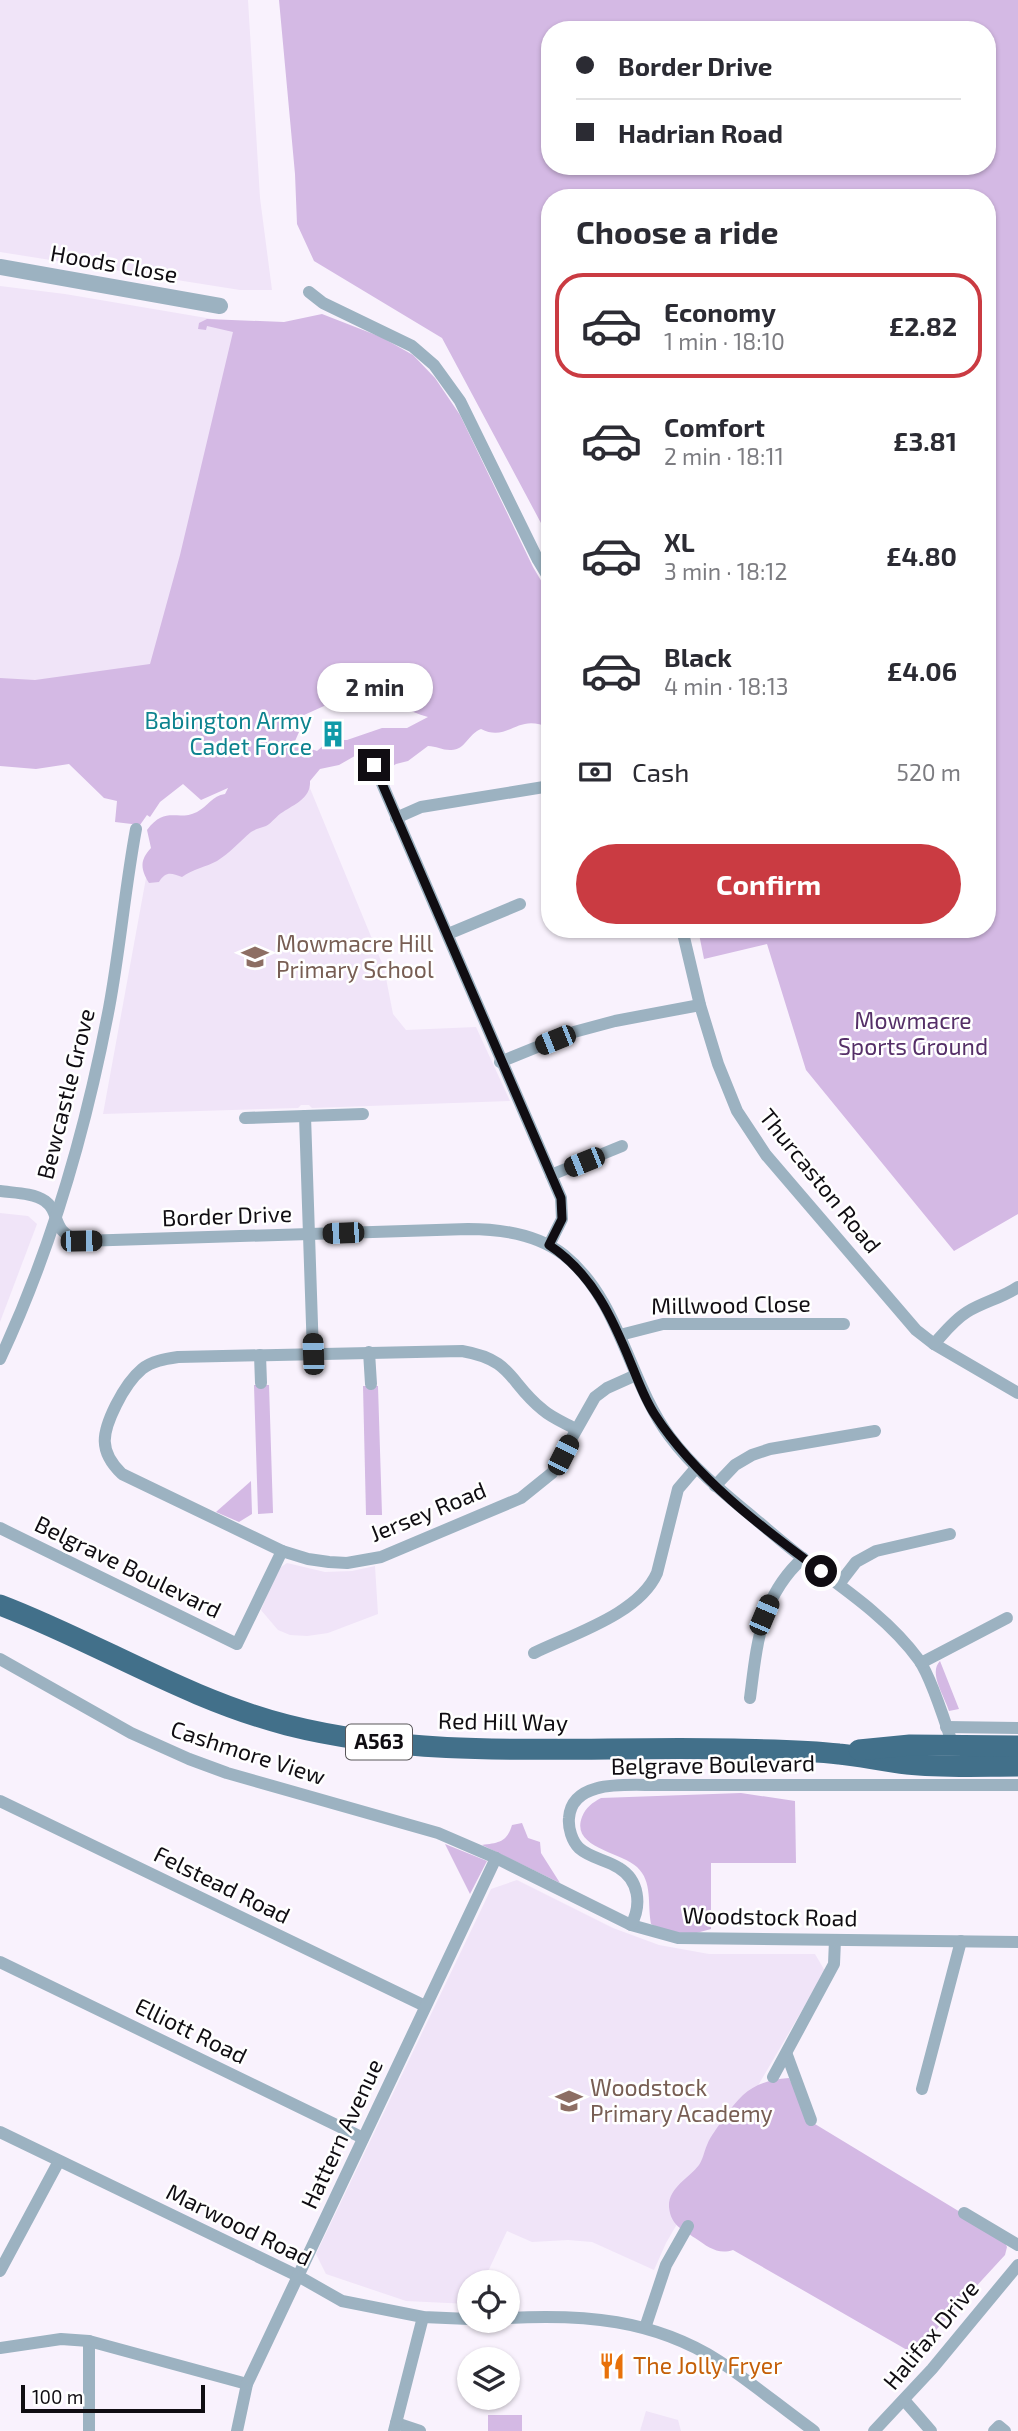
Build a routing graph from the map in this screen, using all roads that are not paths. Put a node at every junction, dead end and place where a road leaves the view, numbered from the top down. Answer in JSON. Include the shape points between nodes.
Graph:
{"nodes":[{"id":1,"x":0,"y":267,"type":"edge"},
{"id":2,"x":309,"y":292,"type":"dead end"},
{"id":3,"x":220,"y":306,"type":"dead end"},
{"id":4,"x":541,"y":565,"type":"edge"},
{"id":5,"x":374,"y":765,"type":"dead end"},
{"id":6,"x":541,"y":787,"type":"edge"},
{"id":7,"x":396,"y":818,"type":"junction"},
{"id":8,"x":136,"y":828,"type":"dead end"},
{"id":9,"x":520,"y":904,"type":"dead end"},
{"id":10,"x":448,"y":934,"type":"junction"},
{"id":11,"x":684,"y":938,"type":"edge"},
{"id":12,"x":700,"y":1005,"type":"junction"},
{"id":13,"x":500,"y":1062,"type":"junction"},
{"id":14,"x":363,"y":1114,"type":"dead end"},
{"id":15,"x":305,"y":1116,"type":"junction"},
{"id":16,"x":245,"y":1118,"type":"dead end"},
{"id":17,"x":622,"y":1146,"type":"dead end"},
{"id":18,"x":551,"y":1175,"type":"junction"},
{"id":19,"x":0,"y":1191,"type":"edge"},
{"id":20,"x":54,"y":1217,"type":"junction"},
{"id":21,"x":310,"y":1235,"type":"junction"},
{"id":22,"x":549,"y":1245,"type":"junction"},
{"id":23,"x":1018,"y":1287,"type":"edge"},
{"id":24,"x":844,"y":1324,"type":"dead end"},
{"id":25,"x":620,"y":1335,"type":"junction"},
{"id":26,"x":934,"y":1344,"type":"junction"},
{"id":27,"x":369,"y":1352,"type":"junction"},
{"id":28,"x":313,"y":1354,"type":"junction"},
{"id":29,"x":260,"y":1355,"type":"junction"},
{"id":30,"x":0,"y":1359,"type":"edge"},
{"id":31,"x":636,"y":1375,"type":"junction"},
{"id":32,"x":261,"y":1383,"type":"dead end"},
{"id":33,"x":370,"y":1384,"type":"dead end"},
{"id":34,"x":1018,"y":1393,"type":"edge"},
{"id":35,"x":862,"y":1419,"type":"dead end"},
{"id":36,"x":576,"y":1429,"type":"junction"},
{"id":37,"x":696,"y":1468,"type":"junction"},
{"id":38,"x":715,"y":1486,"type":"junction"},
{"id":39,"x":0,"y":1528,"type":"edge"},
{"id":40,"x":950,"y":1534,"type":"dead end"},
{"id":41,"x":282,"y":1551,"type":"junction"},
{"id":42,"x":803,"y":1558,"type":"junction"},
{"id":43,"x":839,"y":1584,"type":"junction"},
{"id":44,"x":0,"y":1599,"type":"edge"},
{"id":45,"x":0,"y":1605,"type":"edge"},
{"id":46,"x":23,"y":1614,"type":"junction"},
{"id":47,"x":1007,"y":1618,"type":"dead end"},
{"id":48,"x":534,"y":1653,"type":"dead end"},
{"id":49,"x":921,"y":1663,"type":"junction"},
{"id":50,"x":2,"y":1664,"type":"edge"},
{"id":51,"x":751,"y":1698,"type":"dead end"},
{"id":52,"x":1018,"y":1728,"type":"edge"},
{"id":53,"x":952,"y":1746,"type":"junction"},
{"id":54,"x":1018,"y":1746,"type":"edge"},
{"id":55,"x":1018,"y":1766,"type":"edge"},
{"id":56,"x":1018,"y":1785,"type":"edge"},
{"id":57,"x":0,"y":1801,"type":"edge"},
{"id":58,"x":496,"y":1858,"type":"junction"},
{"id":59,"x":631,"y":1925,"type":"junction"},
{"id":60,"x":835,"y":1940,"type":"junction"},
{"id":61,"x":961,"y":1941,"type":"junction"},
{"id":62,"x":1018,"y":1942,"type":"edge"},
{"id":63,"x":0,"y":1962,"type":"edge"},
{"id":64,"x":425,"y":2006,"type":"junction"},
{"id":65,"x":787,"y":2055,"type":"junction"},
{"id":66,"x":773,"y":2077,"type":"dead end"},
{"id":67,"x":922,"y":2089,"type":"dead end"},
{"id":68,"x":811,"y":2120,"type":"dead end"},
{"id":69,"x":0,"y":2132,"type":"edge"},
{"id":70,"x":363,"y":2138,"type":"junction"},
{"id":71,"x":59,"y":2161,"type":"junction"},
{"id":72,"x":964,"y":2213,"type":"dead end"},
{"id":73,"x":688,"y":2226,"type":"dead end"},
{"id":74,"x":1018,"y":2245,"type":"edge"},
{"id":75,"x":1018,"y":2265,"type":"edge"},
{"id":76,"x":0,"y":2271,"type":"edge"},
{"id":77,"x":298,"y":2276,"type":"junction"},
{"id":78,"x":423,"y":2317,"type":"junction"},
{"id":79,"x":457,"y":2318,"type":"edge"},
{"id":80,"x":520,"y":2318,"type":"edge"},
{"id":81,"x":645,"y":2328,"type":"junction"},
{"id":82,"x":89,"y":2341,"type":"junction"},
{"id":83,"x":0,"y":2348,"type":"edge"},
{"id":84,"x":247,"y":2384,"type":"junction"},
{"id":85,"x":904,"y":2400,"type":"junction"},
{"id":86,"x":395,"y":2427,"type":"edge"},
{"id":87,"x":89,"y":2431,"type":"edge"},
{"id":88,"x":237,"y":2431,"type":"edge"},
{"id":89,"x":420,"y":2431,"type":"edge"},
{"id":90,"x":814,"y":2431,"type":"edge"},
{"id":91,"x":874,"y":2431,"type":"edge"},
{"id":92,"x":930,"y":2431,"type":"edge"},
{"id":93,"x":994,"y":2431,"type":"edge"},
{"id":94,"x":1005,"y":2431,"type":"edge"}],
"edges":[{"from":1,"to":3,"type":"street","name":"Hoods Close"},
{"from":2,"to":4,"type":"street","via":[[412,346],[441,373],[460,401]]},
{"from":5,"to":7,"type":"street"},
{"from":6,"to":7,"type":"street","via":[[422,807]]},
{"from":7,"to":10,"type":"street"},
{"from":8,"to":20,"type":"street","name":"Bewcastle Grove","via":[[110,1005],[91,1093]]},
{"from":9,"to":10,"type":"street"},
{"from":10,"to":13,"type":"street"},
{"from":11,"to":12,"type":"street","name":"Thurcaston Road"},
{"from":12,"to":13,"type":"street","via":[[574,1032]]},
{"from":12,"to":26,"type":"street","name":"Thurcaston Road","via":[[737,1111],[766,1155],[916,1330]]},
{"from":13,"to":18,"type":"street"},
{"from":14,"to":15,"type":"street"},
{"from":15,"to":16,"type":"street"},
{"from":15,"to":21,"type":"street"},
{"from":17,"to":18,"type":"street"},
{"from":18,"to":22,"type":"street","via":[[563,1208]]},
{"from":19,"to":20,"type":"street","name":"Border Drive","via":[[44,1200]]},
{"from":20,"to":21,"type":"street","name":"Border Drive","via":[[69,1238],[81,1241]]},
{"from":20,"to":30,"type":"street","name":"Bewcastle Grove","via":[[38,1269]]},
{"from":21,"to":22,"type":"street","name":"Border Drive","via":[[492,1229]]},
{"from":21,"to":28,"type":"street"},
{"from":22,"to":25,"type":"street","name":"Border Drive","via":[[590,1283]]},
{"from":23,"to":26,"type":"street","via":[[967,1312]]},
{"from":24,"to":25,"type":"street","name":"Millwood Close","via":[[663,1324]]},
{"from":25,"to":31,"type":"street","name":"Border Drive"},
{"from":26,"to":34,"type":"street","name":"Thurcaston Road"},
{"from":27,"to":28,"type":"street","name":"Jersey Road"},
{"from":27,"to":33,"type":"street"},
{"from":27,"to":36,"type":"street","name":"Jersey Road","via":[[483,1355],[499,1363],[542,1410]]},
{"from":28,"to":29,"type":"street","name":"Jersey Road"},
{"from":29,"to":32,"type":"street"},
{"from":29,"to":41,"type":"street","name":"Jersey Road","via":[[178,1357],[144,1367],[123,1391],[106,1424],[105,1450],[122,1474]]},
{"from":31,"to":36,"type":"street","name":"Jersey Road","via":[[595,1397]]},
{"from":31,"to":37,"type":"street","name":"Border Drive","via":[[653,1412]]},
{"from":35,"to":38,"type":"street","via":[[869,1432],[752,1455]]},
{"from":36,"to":41,"type":"street","name":"Jersey Road","via":[[552,1472],[529,1493],[381,1557],[347,1563]]},
{"from":37,"to":38,"type":"street","name":"Border Drive"},
{"from":37,"to":48,"type":"street","via":[[678,1489],[661,1560],[642,1597]]},
{"from":38,"to":42,"type":"street","name":"Border Drive"},
{"from":39,"to":41,"type":"street","name":"Belgrave Boulevard","via":[[237,1644]]},
{"from":40,"to":43,"type":"street","via":[[876,1551],[856,1562]]},
{"from":42,"to":43,"type":"street","name":"Border Drive"},
{"from":42,"to":51,"type":"street","via":[[774,1591],[764,1615]]},
{"from":43,"to":49,"type":"street","name":"Border Drive","via":[[905,1642]]},
{"from":44,"to":46,"type":"highway","name":"Red Hill Way","number":"A563"},
{"from":45,"to":46,"type":"highway","name":"Red Hill Way","number":"A563"},
{"from":46,"to":53,"type":"highway","name":"Red Hill Way","number":"A563","via":[[235,1709],[363,1740],[461,1748],[733,1749],[839,1754],[909,1765]]},
{"from":47,"to":49,"type":"street"},
{"from":49,"to":53,"type":"street","name":"Border Drive"},
{"from":50,"to":58,"type":"street","name":"Cashmore View","via":[[189,1759],[438,1833]]},
{"from":52,"to":53,"type":"street"},
{"from":53,"to":54,"type":"highway","name":"Red Hill Way","number":"A563"},
{"from":53,"to":55,"type":"highway","name":"Red Hill Way","number":"A563"},
{"from":56,"to":59,"type":"street","name":"Belgrave Boulevard","via":[[688,1784],[588,1790],[570,1809],[571,1836],[579,1848],[630,1877],[638,1902]]},
{"from":57,"to":64,"type":"street","name":"Felstead Road"},
{"from":58,"to":59,"type":"street","name":"Woodstock Road"},
{"from":58,"to":64,"type":"street","name":"Hattern Avenue"},
{"from":59,"to":60,"type":"street","name":"Woodstock Road","via":[[678,1938]]},
{"from":60,"to":61,"type":"street","name":"Woodstock Road"},
{"from":60,"to":65,"type":"street","via":[[834,1964]]},
{"from":61,"to":62,"type":"street","name":"Woodstock Road"},
{"from":61,"to":67,"type":"street"},
{"from":63,"to":70,"type":"street","name":"Elliott Road"},
{"from":64,"to":70,"type":"street","name":"Hattern Avenue"},
{"from":65,"to":66,"type":"street"},
{"from":65,"to":68,"type":"street"},
{"from":69,"to":71,"type":"street","name":"Marwood Road"},
{"from":70,"to":77,"type":"street","name":"Hattern Avenue"},
{"from":71,"to":76,"type":"street"},
{"from":71,"to":77,"type":"street","name":"Marwood Road"},
{"from":72,"to":74,"type":"street"},
{"from":73,"to":81,"type":"street","via":[[666,2265]]},
{"from":75,"to":85,"type":"street","name":"Halifax Drive"},
{"from":77,"to":78,"type":"street","name":"Marwood Road","via":[[341,2301]]},
{"from":77,"to":84,"type":"street","name":"Hattern Avenue"},
{"from":78,"to":79,"type":"street","name":"Marwood Road"},
{"from":78,"to":86,"type":"street"},
{"from":80,"to":81,"type":"street","via":[[576,2316]]},
{"from":81,"to":90,"type":"street","via":[[720,2362]]},
{"from":82,"to":83,"type":"street","via":[[61,2339]]},
{"from":82,"to":84,"type":"street"},
{"from":82,"to":87,"type":"street"},
{"from":84,"to":88,"type":"street","name":"Hattern Avenue"},
{"from":85,"to":91,"type":"street","name":"Halifax Drive"},
{"from":85,"to":92,"type":"street"},
{"from":86,"to":89,"type":"street"},
{"from":93,"to":94,"type":"street","via":[[999,2426]]}]}
